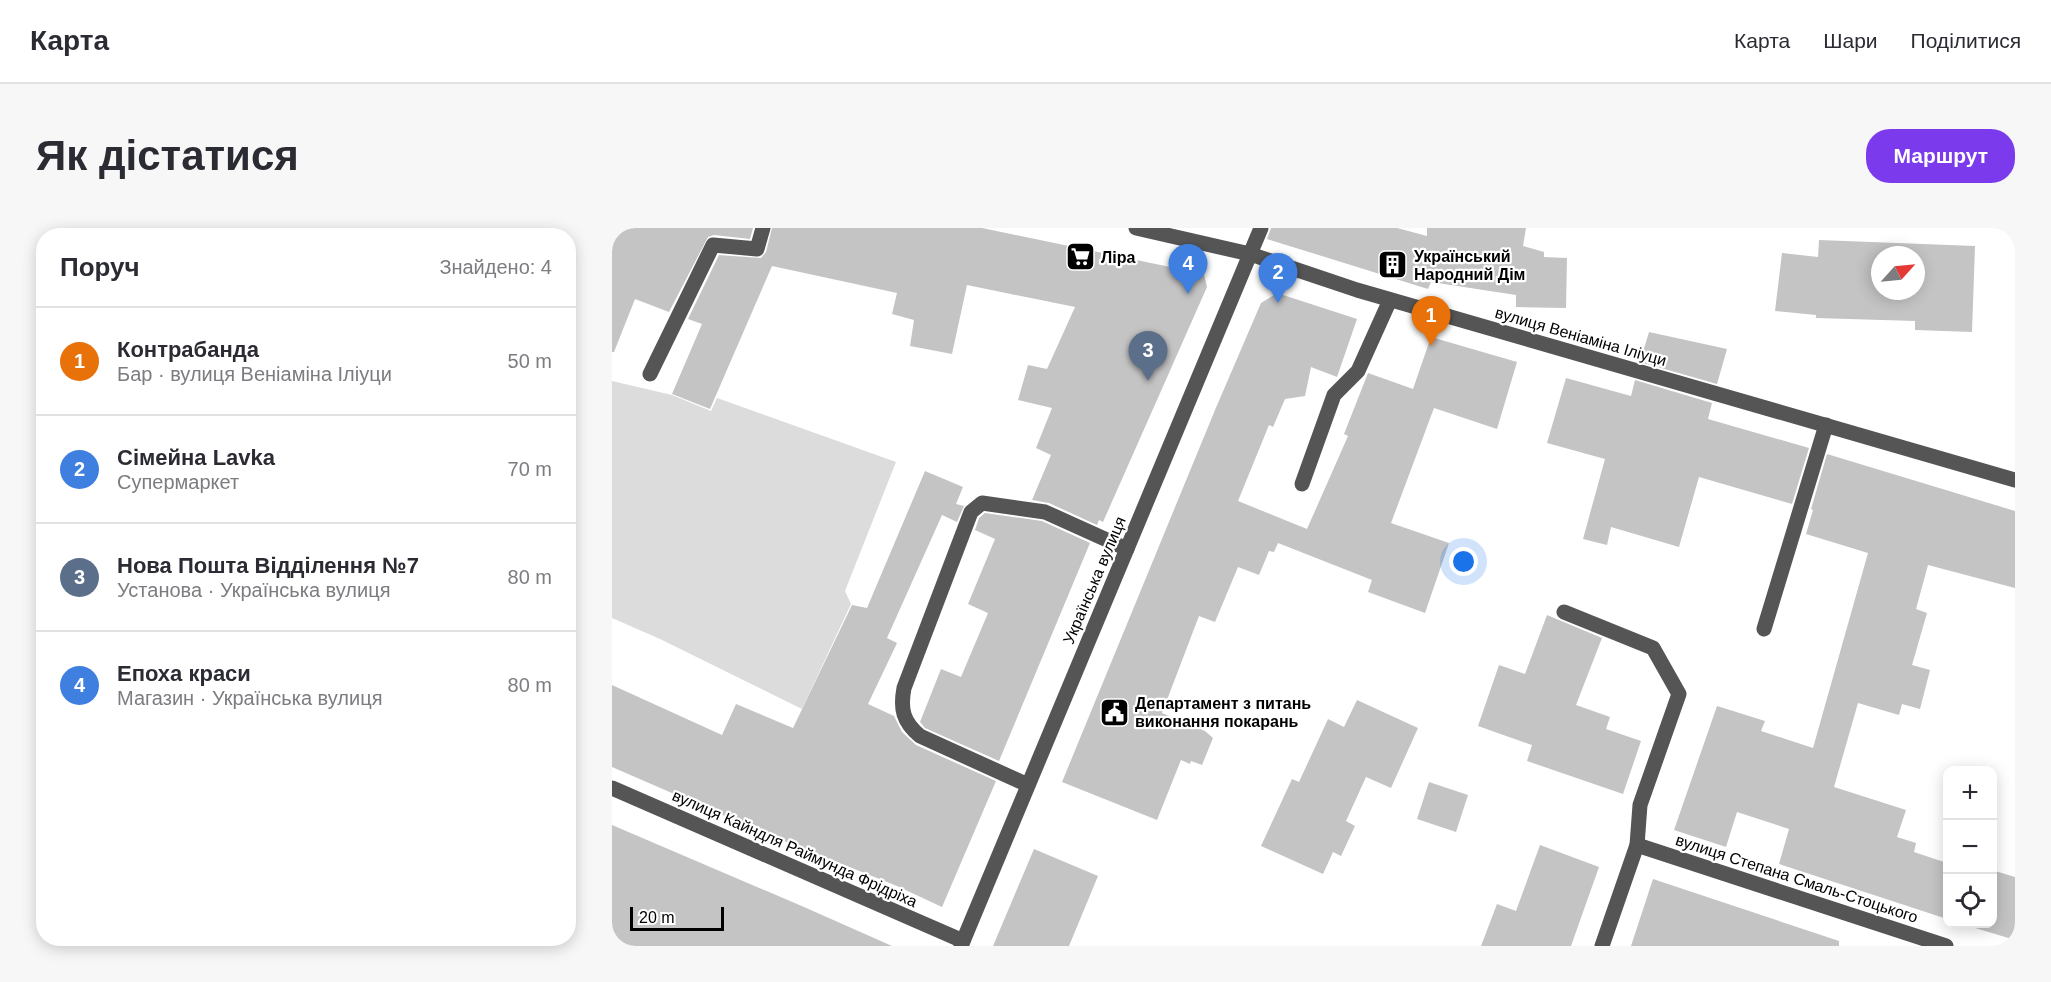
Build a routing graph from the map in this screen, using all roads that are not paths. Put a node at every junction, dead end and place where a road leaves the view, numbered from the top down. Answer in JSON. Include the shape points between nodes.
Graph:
{"nodes":[{"id":1,"x":763,"y":228,"type":"edge"},
{"id":2,"x":1136,"y":228,"type":"edge"},
{"id":3,"x":1262,"y":228,"type":"edge"},
{"id":4,"x":1250,"y":254,"type":"junction"},
{"id":5,"x":1390,"y":300,"type":"junction"},
{"id":6,"x":650,"y":374,"type":"dead end"},
{"id":7,"x":1826,"y":425,"type":"junction"},
{"id":8,"x":2015,"y":480,"type":"edge"},
{"id":9,"x":1302,"y":484,"type":"dead end"},
{"id":10,"x":1126,"y":549,"type":"junction"},
{"id":11,"x":1564,"y":612,"type":"dead end"},
{"id":12,"x":1764,"y":629,"type":"dead end"},
{"id":13,"x":1028,"y":785,"type":"junction"},
{"id":14,"x":612,"y":788,"type":"edge"},
{"id":15,"x":1637,"y":845,"type":"junction"},
{"id":16,"x":962,"y":944,"type":"edge"},
{"id":17,"x":1602,"y":946,"type":"edge"},
{"id":18,"x":1946,"y":946,"type":"edge"}],
"edges":[{"from":1,"to":6,"type":"street","via":[[757,249],[713,244]]},
{"from":2,"to":4,"type":"street","name":"вулиця Веніаміна Іліуци"},
{"from":3,"to":4,"type":"street","name":"Українська вулиця"},
{"from":4,"to":5,"type":"street","name":"вулиця Веніаміна Іліуци"},
{"from":4,"to":10,"type":"street","name":"Українська вулиця"},
{"from":5,"to":7,"type":"street","name":"вулиця Веніаміна Іліуци"},
{"from":5,"to":9,"type":"street","via":[[1358,371],[1334,395]]},
{"from":7,"to":8,"type":"street","name":"вулиця Веніаміна Іліуци"},
{"from":7,"to":12,"type":"street"},
{"from":10,"to":13,"type":"street","name":"Українська вулиця"},
{"from":10,"to":13,"type":"street","via":[[1045,512],[982,503],[971,512],[901,704],[910,728],[920,736]]},
{"from":11,"to":15,"type":"street","via":[[1653,648],[1679,694],[1640,805]]},
{"from":13,"to":16,"type":"street","name":"Українська вулиця"},
{"from":14,"to":16,"type":"street","name":"вулиця Кайндля Раймунда Фрідріха"},
{"from":15,"to":17,"type":"street"},
{"from":15,"to":18,"type":"street","name":"вулиця Степана Смаль-Стоцького"}]}
